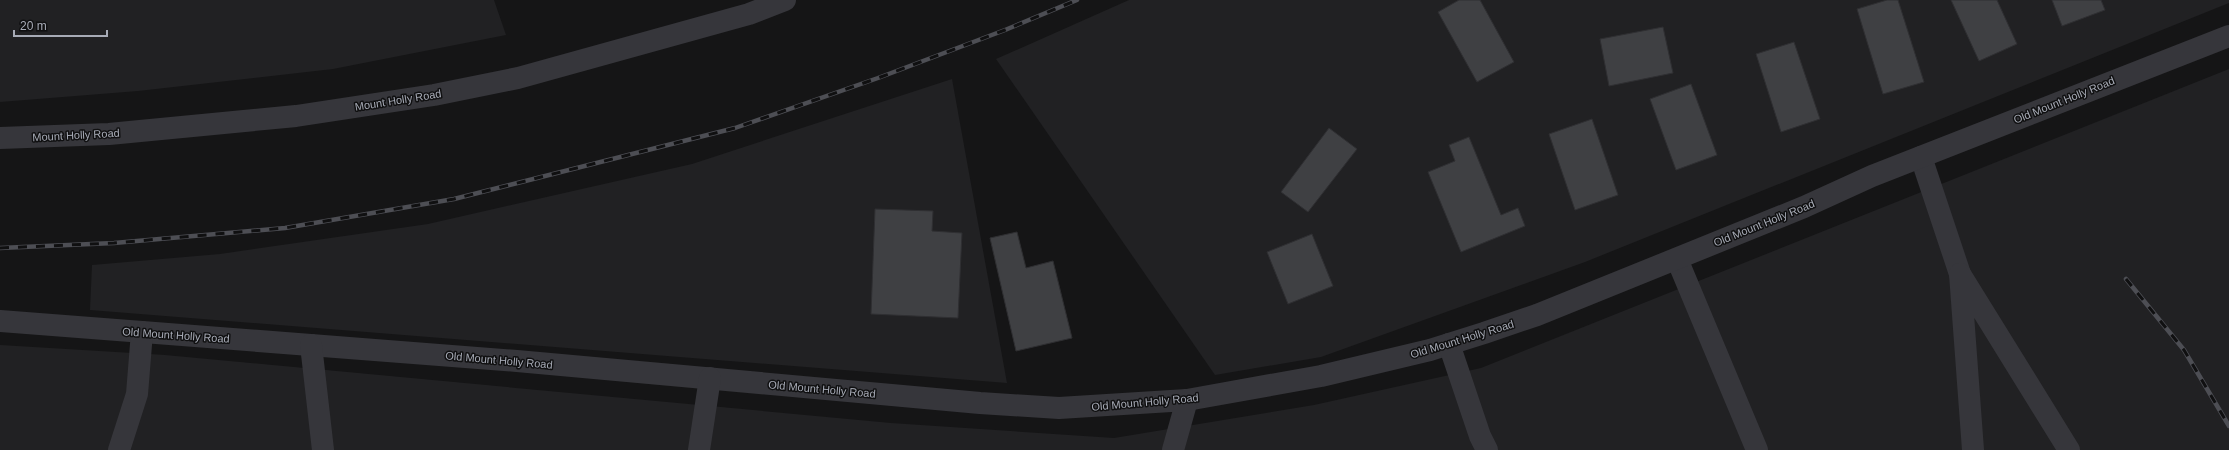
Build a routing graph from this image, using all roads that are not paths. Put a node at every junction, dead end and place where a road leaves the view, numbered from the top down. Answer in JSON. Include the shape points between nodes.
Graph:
{"nodes":[{"id":1,"x":785,"y":0,"type":"edge"},
{"id":2,"x":2229,"y":36,"type":"edge"},
{"id":3,"x":0,"y":138,"type":"edge"},
{"id":4,"x":1921,"y":157,"type":"junction"},
{"id":5,"x":1677,"y":259,"type":"junction"},
{"id":6,"x":1960,"y":274,"type":"junction"},
{"id":7,"x":0,"y":321,"type":"edge"},
{"id":8,"x":142,"y":332,"type":"junction"},
{"id":9,"x":1449,"y":344,"type":"junction"},
{"id":10,"x":311,"y":345,"type":"junction"},
{"id":11,"x":710,"y":378,"type":"junction"},
{"id":12,"x":1187,"y":400,"type":"junction"},
{"id":13,"x":119,"y":450,"type":"edge"},
{"id":14,"x":323,"y":450,"type":"edge"},
{"id":15,"x":699,"y":450,"type":"edge"},
{"id":16,"x":1173,"y":450,"type":"edge"},
{"id":17,"x":1487,"y":450,"type":"edge"},
{"id":18,"x":1757,"y":450,"type":"edge"},
{"id":19,"x":1973,"y":450,"type":"edge"},
{"id":20,"x":2069,"y":450,"type":"edge"}],
"edges":[{"from":1,"to":3,"type":"street","name":"Mount Holly Road","via":[[749,14],[623,50],[518,78],[434,95],[296,116],[109,134]]},
{"from":2,"to":4,"type":"street","name":"Old Mount Holly Road"},
{"from":4,"to":5,"type":"street","name":"Old Mount Holly Road"},
{"from":4,"to":6,"type":"street"},
{"from":5,"to":9,"type":"street","name":"Old Mount Holly Road","via":[[1537,315]]},
{"from":5,"to":18,"type":"street"},
{"from":6,"to":19,"type":"street"},
{"from":6,"to":20,"type":"street"},
{"from":7,"to":8,"type":"street","name":"Old Mount Holly Road"},
{"from":8,"to":10,"type":"street","name":"Old Mount Holly Road"},
{"from":8,"to":13,"type":"street","via":[[137,394]]},
{"from":9,"to":12,"type":"street","name":"Old Mount Holly Road","via":[[1321,376]]},
{"from":9,"to":17,"type":"street"},
{"from":10,"to":11,"type":"street","name":"Old Mount Holly Road"},
{"from":10,"to":14,"type":"street"},
{"from":11,"to":12,"type":"street","name":"Old Mount Holly Road","via":[[1059,408]]},
{"from":11,"to":15,"type":"street"},
{"from":12,"to":16,"type":"street"}]}
